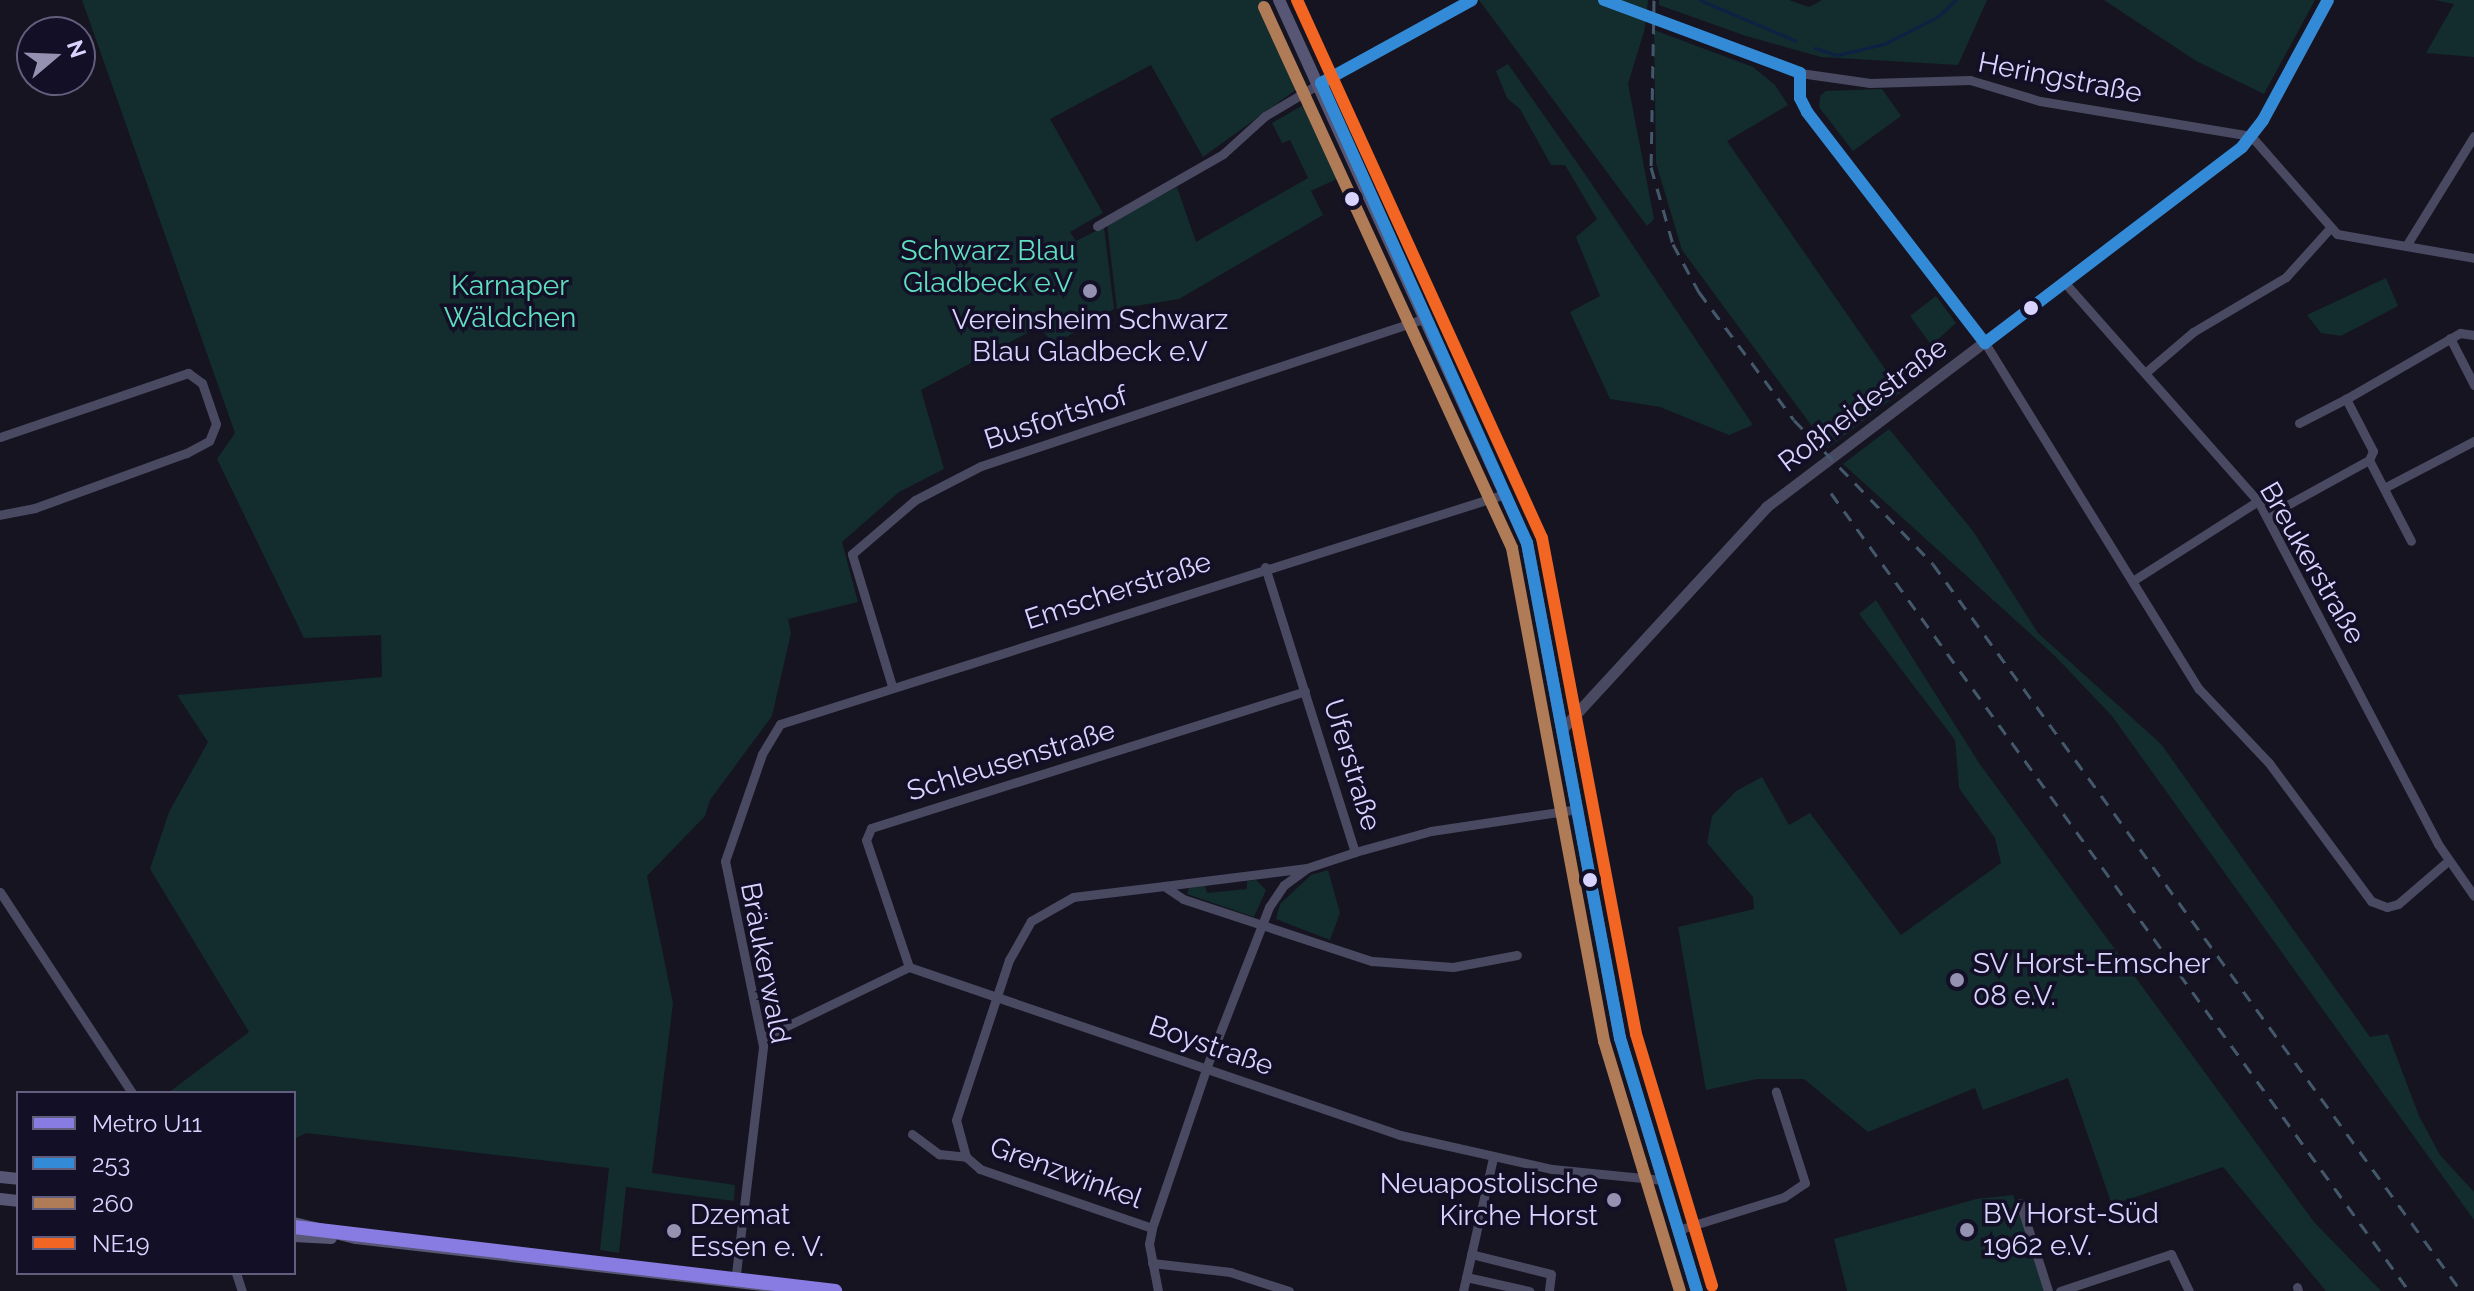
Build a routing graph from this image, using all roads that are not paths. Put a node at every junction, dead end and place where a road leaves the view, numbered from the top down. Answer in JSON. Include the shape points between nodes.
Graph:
{"nodes":[{"id":1,"x":1279,"y":0,"type":"edge"},
{"id":2,"x":1472,"y":0,"type":"edge"},
{"id":3,"x":1604,"y":0,"type":"edge"},
{"id":4,"x":2328,"y":0,"type":"edge"},
{"id":5,"x":1800,"y":73,"type":"junction"},
{"id":6,"x":1321,"y":83,"type":"junction"},
{"id":7,"x":2251,"y":136,"type":"junction"},
{"id":8,"x":2474,"y":136,"type":"edge"},
{"id":9,"x":1097,"y":226,"type":"dead end"},
{"id":10,"x":2331,"y":227,"type":"junction"},
{"id":11,"x":2406,"y":246,"type":"junction"},
{"id":12,"x":2474,"y":258,"type":"edge"},
{"id":13,"x":2065,"y":283,"type":"junction"},
{"id":14,"x":1423,"y":319,"type":"junction"},
{"id":15,"x":2474,"y":335,"type":"edge"},
{"id":16,"x":2450,"y":338,"type":"junction"},
{"id":17,"x":1985,"y":343,"type":"junction"},
{"id":18,"x":2145,"y":373,"type":"junction"},
{"id":19,"x":2474,"y":385,"type":"edge"},
{"id":20,"x":2346,"y":399,"type":"junction"},
{"id":21,"x":2299,"y":423,"type":"dead end"},
{"id":22,"x":0,"y":437,"type":"edge"},
{"id":23,"x":2474,"y":441,"type":"edge"},
{"id":24,"x":2369,"y":460,"type":"junction"},
{"id":25,"x":2384,"y":488,"type":"junction"},
{"id":26,"x":1505,"y":494,"type":"junction"},
{"id":27,"x":2258,"y":501,"type":"junction"},
{"id":28,"x":0,"y":515,"type":"edge"},
{"id":29,"x":2267,"y":516,"type":"junction"},
{"id":30,"x":2411,"y":541,"type":"dead end"},
{"id":31,"x":1265,"y":567,"type":"junction"},
{"id":32,"x":2134,"y":580,"type":"junction"},
{"id":33,"x":892,"y":686,"type":"junction"},
{"id":34,"x":1305,"y":691,"type":"junction"},
{"id":35,"x":1564,"y":727,"type":"junction"},
{"id":36,"x":762,"y":754,"type":"joint"},
{"id":37,"x":1578,"y":809,"type":"junction"},
{"id":38,"x":1355,"y":852,"type":"junction"},
{"id":39,"x":2448,"y":861,"type":"junction"},
{"id":40,"x":1307,"y":868,"type":"junction"},
{"id":41,"x":1164,"y":886,"type":"junction"},
{"id":42,"x":0,"y":892,"type":"edge"},
{"id":43,"x":2474,"y":896,"type":"edge"},
{"id":44,"x":1263,"y":926,"type":"junction"},
{"id":45,"x":1517,"y":955,"type":"dead end"},
{"id":46,"x":909,"y":967,"type":"junction"},
{"id":47,"x":998,"y":996,"type":"junction"},
{"id":48,"x":762,"y":1038,"type":"junction"},
{"id":49,"x":1207,"y":1066,"type":"junction"},
{"id":50,"x":131,"y":1091,"type":"edge"},
{"id":51,"x":1776,"y":1092,"type":"dead end"},
{"id":52,"x":912,"y":1134,"type":"dead end"},
{"id":53,"x":966,"y":1157,"type":"junction"},
{"id":54,"x":1493,"y":1158,"type":"junction"},
{"id":55,"x":1662,"y":1180,"type":"junction"},
{"id":56,"x":2020,"y":1203,"type":"dead end"},
{"id":57,"x":296,"y":1223,"type":"edge"},
{"id":58,"x":1152,"y":1228,"type":"junction"},
{"id":59,"x":1678,"y":1230,"type":"junction"},
{"id":60,"x":296,"y":1236,"type":"edge"},
{"id":61,"x":356,"y":1238,"type":"junction"},
{"id":62,"x":1471,"y":1254,"type":"junction"},
{"id":63,"x":1152,"y":1263,"type":"junction"},
{"id":64,"x":1466,"y":1277,"type":"junction"},
{"id":65,"x":735,"y":1282,"type":"junction"},
{"id":66,"x":814,"y":1291,"type":"edge"},
{"id":67,"x":1158,"y":1291,"type":"edge"},
{"id":68,"x":1289,"y":1291,"type":"edge"},
{"id":69,"x":1463,"y":1291,"type":"edge"},
{"id":70,"x":1529,"y":1291,"type":"edge"},
{"id":71,"x":1549,"y":1291,"type":"edge"},
{"id":72,"x":1697,"y":1291,"type":"edge"},
{"id":73,"x":2048,"y":1291,"type":"edge"},
{"id":74,"x":2060,"y":1291,"type":"edge"},
{"id":75,"x":2189,"y":1291,"type":"edge"}],
"edges":[{"from":1,"to":6,"type":"main road"},
{"from":2,"to":6,"type":"street"},
{"from":3,"to":5,"type":"street","name":"Heringstraße"},
{"from":4,"to":7,"type":"street","name":"Roßheidestraße"},
{"from":5,"to":7,"type":"street","name":"Heringstraße","via":[[1829,79],[1970,80],[2040,101]]},
{"from":5,"to":17,"type":"street","via":[[1800,98],[1807,112]]},
{"from":6,"to":9,"type":"street","via":[[1265,116],[1223,154]]},
{"from":6,"to":14,"type":"main road"},
{"from":7,"to":10,"type":"street"},
{"from":7,"to":13,"type":"street","name":"Roßheidestraße"},
{"from":8,"to":11,"type":"street"},
{"from":10,"to":11,"type":"street","via":[[2337,234]]},
{"from":10,"to":18,"type":"street","via":[[2286,277],[2193,332]]},
{"from":11,"to":12,"type":"street"},
{"from":13,"to":17,"type":"street","name":"Roßheidestraße"},
{"from":13,"to":18,"type":"street","name":"Breukerstraße"},
{"from":14,"to":26,"type":"main road"},
{"from":14,"to":33,"type":"street","name":"Busfortshof","via":[[981,466],[915,500],[852,554]]},
{"from":15,"to":16,"type":"street"},
{"from":16,"to":19,"type":"street"},
{"from":16,"to":20,"type":"street"},
{"from":17,"to":32,"type":"street"},
{"from":17,"to":35,"type":"street","name":"Roßheidestraße","via":[[1766,507]]},
{"from":18,"to":27,"type":"street","name":"Breukerstraße"},
{"from":20,"to":21,"type":"street"},
{"from":20,"to":24,"type":"street","via":[[2373,451]]},
{"from":22,"to":28,"type":"street","via":[[188,373],[202,383],[216,424],[209,441],[186,453],[35,508]]},
{"from":23,"to":25,"type":"street"},
{"from":24,"to":25,"type":"street"},
{"from":24,"to":29,"type":"street"},
{"from":25,"to":30,"type":"street"},
{"from":26,"to":31,"type":"street","name":"Emscherstraße"},
{"from":26,"to":35,"type":"main road","via":[[1536,576]]},
{"from":27,"to":29,"type":"street","name":"Breukerstraße"},
{"from":27,"to":32,"type":"street"},
{"from":29,"to":39,"type":"street","name":"Breukerstraße"},
{"from":31,"to":33,"type":"street","name":"Emscherstraße"},
{"from":31,"to":34,"type":"street","name":"Uferstraße"},
{"from":32,"to":39,"type":"street","via":[[2209,702],[2269,763],[2371,901],[2387,907],[2398,904]]},
{"from":33,"to":36,"type":"street","name":"Emscherstraße","via":[[780,724]]},
{"from":34,"to":38,"type":"street","name":"Uferstraße"},
{"from":34,"to":46,"type":"street","name":"Schleusenstraße","via":[[871,828],[866,840]]},
{"from":35,"to":37,"type":"main road"},
{"from":36,"to":48,"type":"street","name":"Bräukerwald","via":[[725,861]]},
{"from":37,"to":38,"type":"street","name":"Uferstraße","via":[[1431,831]]},
{"from":37,"to":55,"type":"main road","via":[[1625,1058]]},
{"from":38,"to":40,"type":"street"},
{"from":39,"to":43,"type":"street","name":"Breukerstraße"},
{"from":40,"to":41,"type":"street","name":"Grenzwinkel"},
{"from":40,"to":44,"type":"street","via":[[1284,885]]},
{"from":41,"to":44,"type":"street","via":[[1183,899]]},
{"from":41,"to":47,"type":"street","name":"Grenzwinkel","via":[[1073,897],[1051,905],[1018,938]]},
{"from":42,"to":50,"type":"street"},
{"from":44,"to":45,"type":"street","via":[[1372,961],[1413,967],[1453,967]]},
{"from":44,"to":49,"type":"street"},
{"from":46,"to":47,"type":"street","name":"Boystraße"},
{"from":46,"to":48,"type":"street"},
{"from":47,"to":49,"type":"street","name":"Boystraße"},
{"from":47,"to":53,"type":"street","name":"Grenzwinkel","via":[[956,1120]]},
{"from":48,"to":65,"type":"street","name":"Bräukerwald"},
{"from":49,"to":54,"type":"street","name":"Boystraße","via":[[1360,1122]]},
{"from":49,"to":58,"type":"street"},
{"from":51,"to":59,"type":"street","via":[[1805,1183],[1784,1197]]},
{"from":52,"to":53,"type":"street","name":"Grenzwinkel","via":[[939,1154]]},
{"from":53,"to":58,"type":"street","name":"Grenzwinkel","via":[[993,1175]]},
{"from":54,"to":55,"type":"street","name":"Boystraße"},
{"from":54,"to":62,"type":"street"},
{"from":55,"to":59,"type":"main road"},
{"from":56,"to":73,"type":"street"},
{"from":57,"to":61,"type":"main road"},
{"from":58,"to":63,"type":"street"},
{"from":59,"to":72,"type":"main road"},
{"from":60,"to":61,"type":"main road"},
{"from":61,"to":65,"type":"main road"},
{"from":62,"to":64,"type":"street"},
{"from":62,"to":71,"type":"street","via":[[1551,1274]]},
{"from":63,"to":67,"type":"street"},
{"from":63,"to":68,"type":"street","via":[[1230,1272]]},
{"from":64,"to":69,"type":"street"},
{"from":64,"to":70,"type":"street"},
{"from":65,"to":66,"type":"main road"},
{"from":74,"to":75,"type":"street","via":[[2171,1254]]}]}
